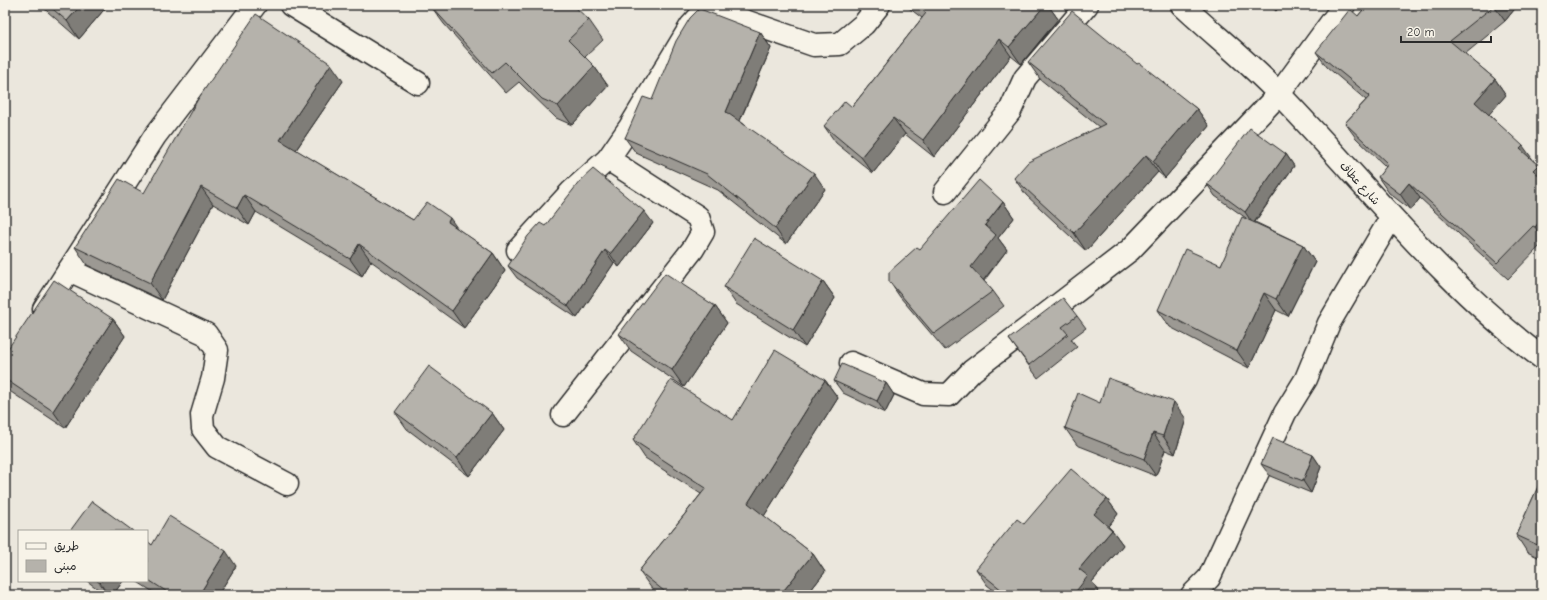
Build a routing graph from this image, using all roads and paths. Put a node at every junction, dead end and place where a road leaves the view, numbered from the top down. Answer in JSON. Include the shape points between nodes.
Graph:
{"nodes":[{"id":1,"x":255,"y":5,"type":"edge"},
{"id":2,"x":291,"y":5,"type":"edge"},
{"id":3,"x":879,"y":5,"type":"edge"},
{"id":4,"x":1086,"y":5,"type":"edge"},
{"id":5,"x":1182,"y":5,"type":"edge"},
{"id":6,"x":1344,"y":5,"type":"edge"},
{"id":7,"x":418,"y":83,"type":"dead end"},
{"id":8,"x":1279,"y":94,"type":"junction"},
{"id":9,"x":608,"y":159,"type":"junction"},
{"id":10,"x":945,"y":192,"type":"dead end"},
{"id":11,"x":1391,"y":218,"type":"junction"},
{"id":12,"x":518,"y":250,"type":"edge"},
{"id":13,"x":69,"y":270,"type":"junction"},
{"id":14,"x":31,"y":329,"type":"edge"},
{"id":15,"x":1542,"y":358,"type":"edge"},
{"id":16,"x":851,"y":363,"type":"dead end"},
{"id":17,"x":563,"y":415,"type":"dead end"},
{"id":18,"x":287,"y":484,"type":"dead end"},
{"id":19,"x":1192,"y":595,"type":"edge"}],
"edges":[{"from":1,"to":13,"type":"street","via":[[155,136]]},
{"from":2,"to":7,"type":"street"},
{"from":3,"to":9,"type":"street","via":[[864,24],[840,44],[814,45],[716,10],[702,14],[691,26]]},
{"from":4,"to":10,"type":"street","via":[[1025,78],[1010,111]]},
{"from":5,"to":8,"type":"street","name":"شارع عطاف"},
{"from":6,"to":8,"type":"street"},
{"from":8,"to":11,"type":"street","name":"شارع عطاف"},
{"from":8,"to":16,"type":"street","via":[[1130,250],[972,371],[949,395],[923,394]]},
{"from":9,"to":12,"type":"street","via":[[572,191]]},
{"from":9,"to":17,"type":"street","via":[[698,217],[703,232],[693,249]]},
{"from":11,"to":15,"type":"street","name":"شارع عطاف","via":[[1459,286]]},
{"from":11,"to":19,"type":"street","via":[[1329,323],[1306,379],[1285,413],[1209,578]]},
{"from":13,"to":14,"type":"street"},
{"from":13,"to":18,"type":"street","via":[[206,334],[217,350],[213,378],[202,415],[203,429],[217,447]]}]}
